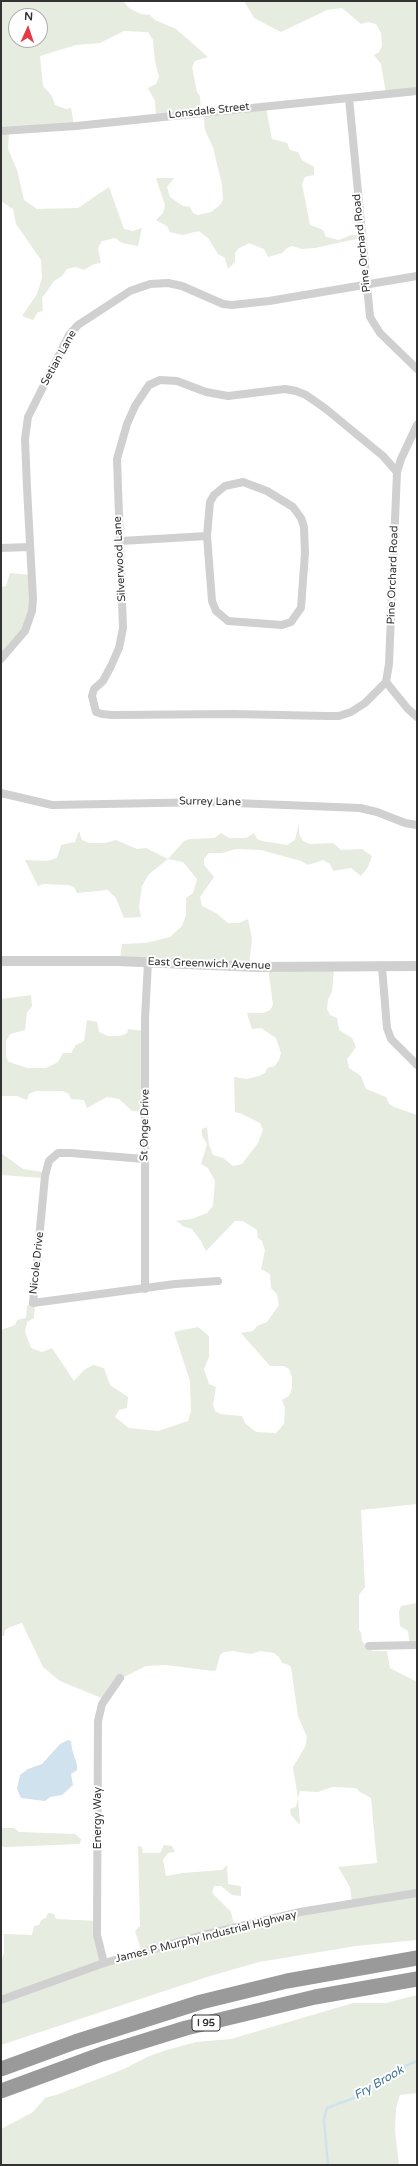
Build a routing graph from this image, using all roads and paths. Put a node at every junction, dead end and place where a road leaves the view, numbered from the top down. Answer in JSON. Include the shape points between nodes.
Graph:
{"nodes":[{"id":1,"x":417,"y":90,"type":"edge"},
{"id":2,"x":349,"y":98,"type":"junction"},
{"id":3,"x":1,"y":131,"type":"edge"},
{"id":4,"x":417,"y":276,"type":"edge"},
{"id":5,"x":366,"y":283,"type":"junction"},
{"id":6,"x":417,"y":369,"type":"edge"},
{"id":7,"x":417,"y":426,"type":"edge"},
{"id":8,"x":397,"y":472,"type":"junction"},
{"id":9,"x":207,"y":536,"type":"junction"},
{"id":10,"x":121,"y":541,"type":"junction"},
{"id":11,"x":29,"y":547,"type":"junction"},
{"id":12,"x":1,"y":548,"type":"edge"},
{"id":13,"x":1,"y":659,"type":"edge"},
{"id":14,"x":386,"y":682,"type":"junction"},
{"id":15,"x":417,"y":717,"type":"edge"},
{"id":16,"x":1,"y":793,"type":"edge"},
{"id":17,"x":417,"y":825,"type":"edge"},
{"id":18,"x":1,"y":961,"type":"edge"},
{"id":19,"x":148,"y":962,"type":"junction"},
{"id":20,"x":417,"y":966,"type":"edge"},
{"id":21,"x":382,"y":967,"type":"junction"},
{"id":22,"x":417,"y":1065,"type":"edge"},
{"id":23,"x":144,"y":1159,"type":"junction"},
{"id":24,"x":218,"y":1281,"type":"dead end"},
{"id":25,"x":145,"y":1289,"type":"junction"},
{"id":26,"x":417,"y":1645,"type":"edge"},
{"id":27,"x":369,"y":1646,"type":"dead end"},
{"id":28,"x":120,"y":1678,"type":"dead end"},
{"id":29,"x":417,"y":1893,"type":"edge"},
{"id":30,"x":417,"y":1958,"type":"edge"},
{"id":31,"x":104,"y":1963,"type":"junction"},
{"id":32,"x":417,"y":1979,"type":"edge"},
{"id":33,"x":1,"y":2000,"type":"edge"},
{"id":34,"x":1,"y":2069,"type":"edge"},
{"id":35,"x":1,"y":2091,"type":"edge"}],
"edges":[{"from":1,"to":2,"type":"street","name":"Lonsdale Street"},
{"from":2,"to":3,"type":"street","name":"Lonsdale Street","via":[[76,126]]},
{"from":2,"to":5,"type":"street","name":"Pine Orchard Road"},
{"from":4,"to":5,"type":"street","name":"Setian Lane"},
{"from":5,"to":6,"type":"street","name":"Pine Orchard Road","via":[[373,324]]},
{"from":5,"to":11,"type":"street","name":"Setian Lane","via":[[343,289],[232,305],[223,304],[182,286],[158,283],[130,291],[88,316],[69,335],[28,417],[25,439]]},
{"from":7,"to":8,"type":"street","name":"Pine Orchard Road"},
{"from":8,"to":10,"type":"street","name":"Silverwood Lane","via":[[383,456],[306,394],[285,389],[240,395],[217,395],[177,381],[160,380],[149,385],[143,392],[120,444],[116,480]]},
{"from":8,"to":14,"type":"street","name":"Pine Orchard Road","via":[[390,644]]},
{"from":9,"to":9,"type":"street","via":[[210,502],[224,486],[243,482],[254,484],[293,507],[301,518],[305,536],[302,601],[296,617],[282,625],[237,624],[222,618],[212,601]]},
{"from":9,"to":10,"type":"street"},
{"from":10,"to":14,"type":"street","name":"Silverwood Lane","via":[[120,580],[124,618],[122,638],[103,681],[94,689],[92,696],[96,712],[339,716],[365,703]]},
{"from":11,"to":12,"type":"street"},
{"from":11,"to":13,"type":"street","name":"Setian Lane","via":[[32,611],[24,631]]},
{"from":14,"to":15,"type":"street"},
{"from":16,"to":17,"type":"street","name":"Surrey Lane","via":[[52,805],[210,802],[360,808]]},
{"from":18,"to":19,"type":"street","name":"East Greenwich Avenue"},
{"from":19,"to":21,"type":"street","name":"East Greenwich Avenue","via":[[258,967]]},
{"from":19,"to":23,"type":"street","name":"St Onge Drive"},
{"from":20,"to":21,"type":"street","name":"East Greenwich Avenue"},
{"from":21,"to":22,"type":"street","via":[[387,1028],[391,1039]]},
{"from":23,"to":25,"type":"street","name":"St Onge Drive"},
{"from":23,"to":25,"type":"street","name":"Nicole Drive","via":[[58,1153],[49,1161],[45,1176],[33,1303]]},
{"from":24,"to":25,"type":"street","name":"Nicole Drive"},
{"from":26,"to":27,"type":"street"},
{"from":28,"to":31,"type":"street","name":"Energy Way","via":[[102,1704],[98,1721],[97,1935]]},
{"from":29,"to":31,"type":"street","name":"James P Murphy Industrial Highway","via":[[300,1912],[203,1935]]},
{"from":30,"to":34,"type":"highway","number":"I 95","via":[[294,1980],[201,2002],[75,2042]]},
{"from":31,"to":33,"type":"street","name":"James P Murphy Industrial Highway"},
{"from":32,"to":35,"type":"highway","number":"I 95","via":[[308,1998],[186,2028],[88,2059]]}]}
